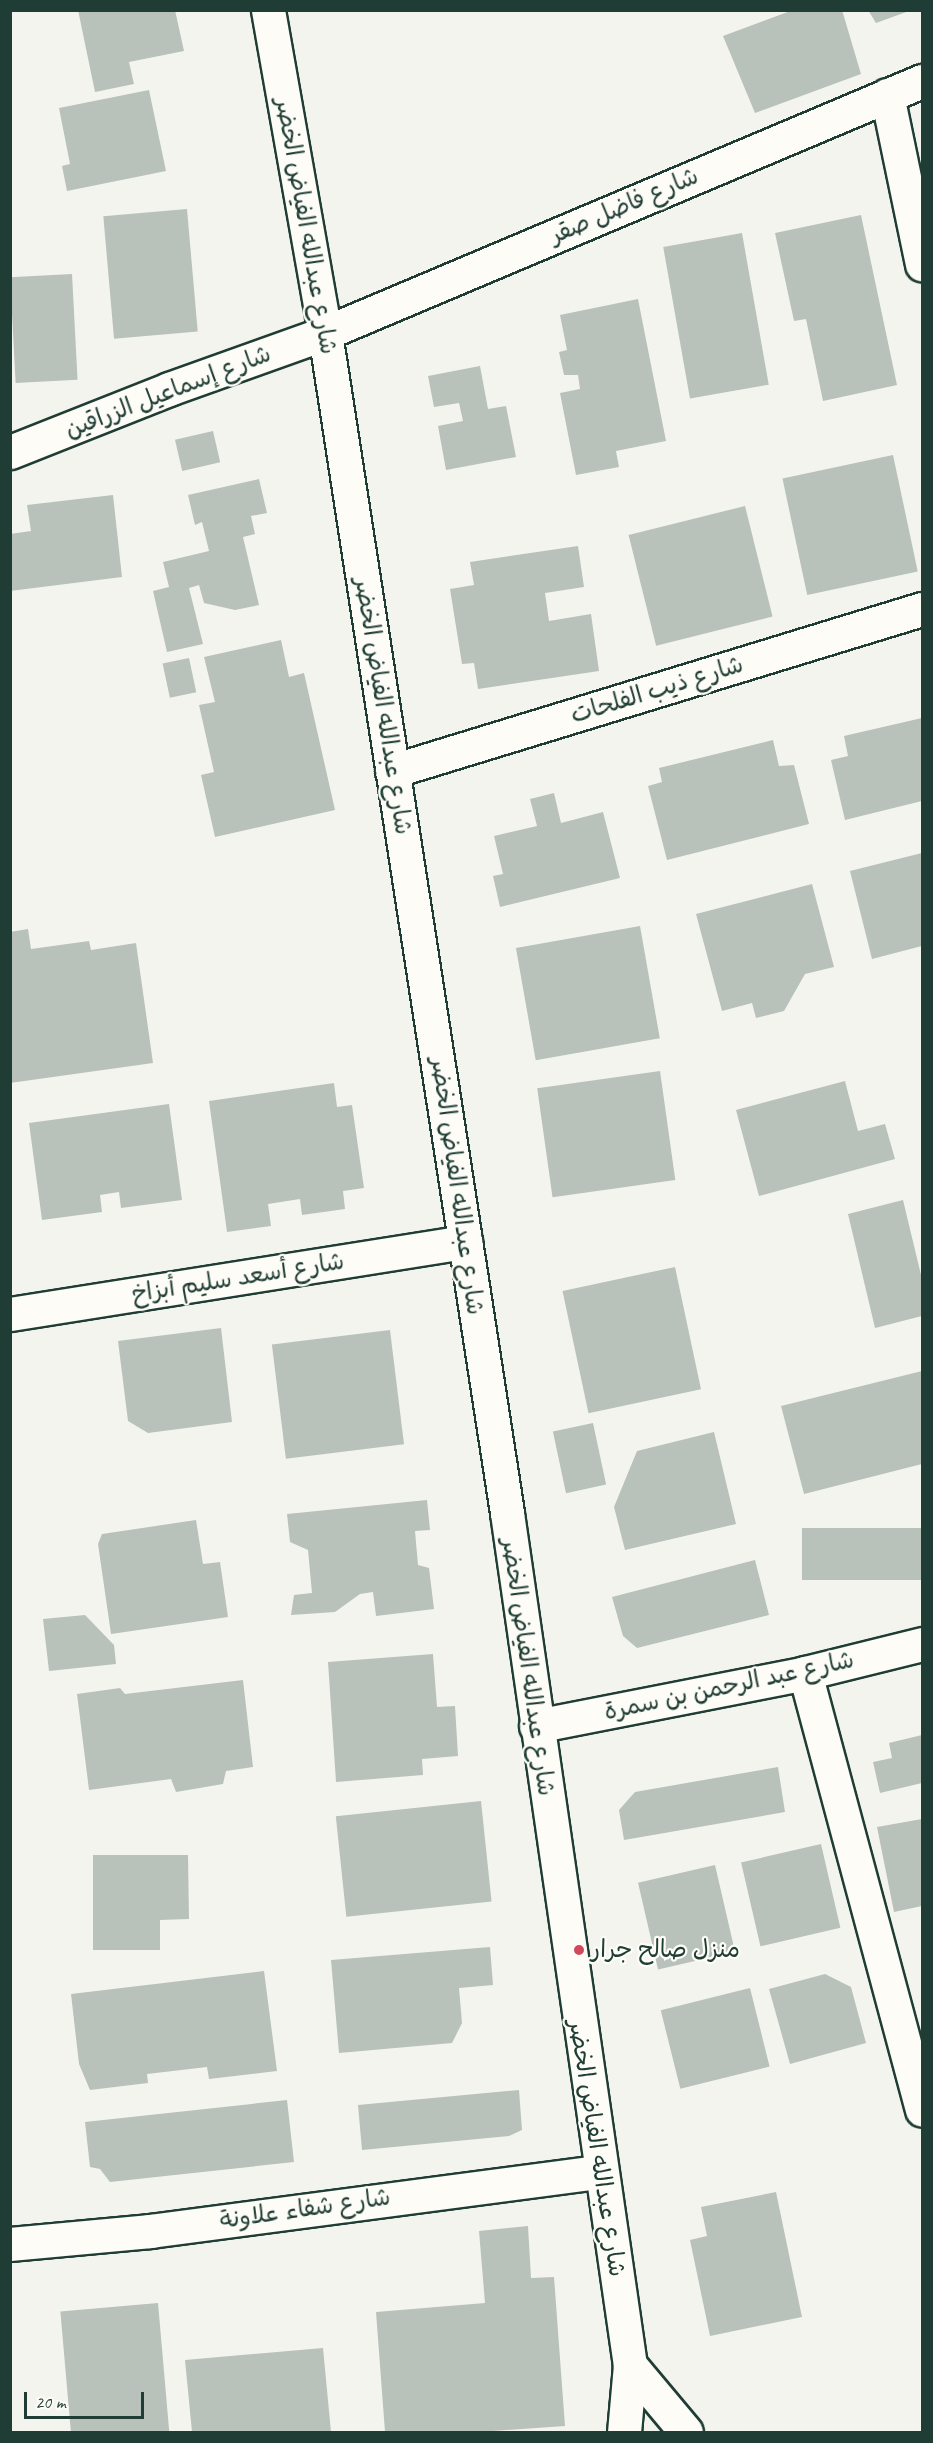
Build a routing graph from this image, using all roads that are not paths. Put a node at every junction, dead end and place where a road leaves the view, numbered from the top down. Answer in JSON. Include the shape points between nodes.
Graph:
{"nodes":[{"id":1,"x":268,"y":10,"type":"edge"},
{"id":2,"x":922,"y":81,"type":"edge"},
{"id":3,"x":887,"y":95,"type":"junction"},
{"id":4,"x":922,"y":264,"type":"edge"},
{"id":5,"x":325,"y":333,"type":"junction"},
{"id":6,"x":10,"y":452,"type":"edge"},
{"id":7,"x":922,"y":609,"type":"edge"},
{"id":8,"x":392,"y":771,"type":"junction"},
{"id":9,"x":465,"y":1242,"type":"junction"},
{"id":10,"x":10,"y":1314,"type":"edge"},
{"id":11,"x":922,"y":1644,"type":"edge"},
{"id":12,"x":805,"y":1673,"type":"junction"},
{"id":13,"x":536,"y":1726,"type":"junction"},
{"id":14,"x":922,"y":2110,"type":"edge"},
{"id":15,"x":599,"y":2172,"type":"junction"},
{"id":16,"x":10,"y":2244,"type":"edge"},
{"id":17,"x":630,"y":2365,"type":"junction"},
{"id":18,"x":624,"y":2433,"type":"edge"},
{"id":19,"x":686,"y":2433,"type":"edge"}],
"edges":[{"from":1,"to":5,"type":"street","name":"شارع عبدالله الفياض الخضر"},
{"from":2,"to":3,"type":"street","name":"شارع فاضل صقر"},
{"from":3,"to":4,"type":"street"},
{"from":3,"to":5,"type":"street","name":"شارع فاضل صقر"},
{"from":5,"to":6,"type":"street","name":"شارع إسماعيل الزراقين"},
{"from":5,"to":8,"type":"street","name":"شارع عبدالله الفياض الخضر"},
{"from":7,"to":8,"type":"street","name":"شارع ذيب الفلحات"},
{"from":8,"to":9,"type":"street","name":"شارع عبدالله الفياض الخضر"},
{"from":9,"to":10,"type":"street","name":"شارع أسعد سليم أبزاخ"},
{"from":9,"to":13,"type":"street","name":"شارع عبدالله الفياض الخضر"},
{"from":11,"to":12,"type":"street","name":"شارع عبد الرحمن بن سمرة"},
{"from":12,"to":13,"type":"street","name":"شارع عبد الرحمن بن سمرة"},
{"from":12,"to":14,"type":"street"},
{"from":13,"to":15,"type":"street","name":"شارع عبدالله الفياض الخضر"},
{"from":15,"to":16,"type":"street","name":"شارع شفاء علاونة","via":[[150,2231]]},
{"from":15,"to":17,"type":"street","name":"شارع عبدالله الفياض الخضر"},
{"from":17,"to":18,"type":"street","name":"شارع عبدالله الفياض الخضر"},
{"from":17,"to":19,"type":"street"}]}
